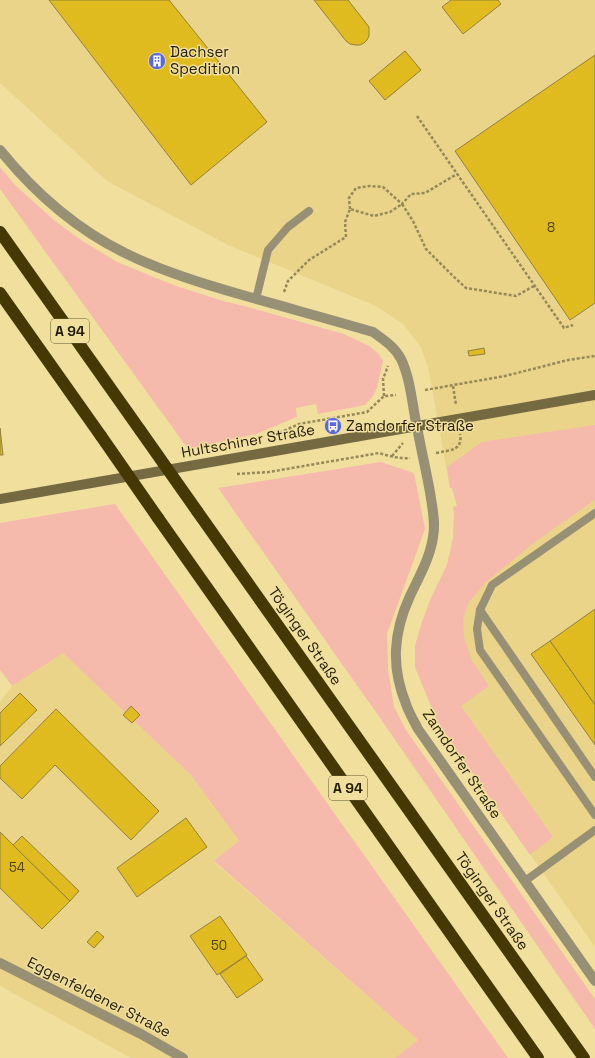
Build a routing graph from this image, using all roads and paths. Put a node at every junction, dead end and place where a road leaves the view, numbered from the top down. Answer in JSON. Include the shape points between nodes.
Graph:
{"nodes":[{"id":1,"x":417,"y":116,"type":"dead end"},
{"id":2,"x":0,"y":150,"type":"edge"},
{"id":3,"x":457,"y":174,"type":"junction"},
{"id":4,"x":402,"y":204,"type":"junction"},
{"id":5,"x":350,"y":209,"type":"junction"},
{"id":6,"x":309,"y":211,"type":"dead end"},
{"id":7,"x":0,"y":232,"type":"edge"},
{"id":8,"x":288,"y":281,"type":"dead end"},
{"id":9,"x":534,"y":286,"type":"junction"},
{"id":10,"x":0,"y":293,"type":"edge"},
{"id":11,"x":256,"y":299,"type":"junction"},
{"id":12,"x":574,"y":325,"type":"dead end"},
{"id":13,"x":387,"y":342,"type":"junction"},
{"id":14,"x":595,"y":356,"type":"edge"},
{"id":15,"x":453,"y":386,"type":"junction"},
{"id":16,"x":410,"y":392,"type":"junction"},
{"id":17,"x":595,"y":395,"type":"edge"},
{"id":18,"x":458,"y":419,"type":"junction"},
{"id":19,"x":314,"y":421,"type":"junction"},
{"id":20,"x":314,"y":425,"type":"dead end"},
{"id":21,"x":417,"y":426,"type":"junction"},
{"id":22,"x":269,"y":438,"type":"dead end"},
{"id":23,"x":423,"y":456,"type":"junction"},
{"id":24,"x":234,"y":474,"type":"dead end"},
{"id":25,"x":0,"y":499,"type":"edge"},
{"id":26,"x":595,"y":513,"type":"edge"},
{"id":27,"x":480,"y":610,"type":"junction"},
{"id":28,"x":595,"y":777,"type":"edge"},
{"id":29,"x":595,"y":816,"type":"edge"},
{"id":30,"x":595,"y":830,"type":"edge"},
{"id":31,"x":525,"y":881,"type":"junction"},
{"id":32,"x":0,"y":963,"type":"edge"},
{"id":33,"x":595,"y":981,"type":"edge"},
{"id":34,"x":183,"y":1058,"type":"edge"},
{"id":35,"x":538,"y":1058,"type":"edge"},
{"id":36,"x":584,"y":1058,"type":"edge"}],
"edges":[{"from":1,"to":3,"type":"path"},
{"from":2,"to":11,"type":"street","name":"Zamdorfer Straße","via":[[33,186],[67,216],[124,253],[165,271]]},
{"from":3,"to":4,"type":"path","via":[[425,193],[411,194]]},
{"from":3,"to":9,"type":"path"},
{"from":4,"to":5,"type":"path","via":[[390,212],[374,216]]},
{"from":4,"to":5,"type":"path","via":[[383,187],[370,186],[356,188],[349,198]]},
{"from":4,"to":9,"type":"path","via":[[426,249],[466,288],[516,296]]},
{"from":5,"to":8,"type":"path","via":[[346,222],[346,237],[309,260]]},
{"from":6,"to":11,"type":"lane","via":[[288,227],[268,250]]},
{"from":7,"to":36,"type":"highway","name":"Töginger Straße","number":"A 94","bridge":true},
{"from":9,"to":12,"type":"path","via":[[564,328]]},
{"from":10,"to":35,"type":"highway","number":"A 94","bridge":true},
{"from":11,"to":13,"type":"street","name":"Zamdorfer Straße","via":[[373,332]]},
{"from":13,"to":16,"type":"street","name":"Zamdorfer Straße","via":[[400,358]]},
{"from":13,"to":19,"type":"path","via":[[388,365],[383,379],[384,396],[367,412]]},
{"from":14,"to":15,"type":"path"},
{"from":15,"to":16,"type":"path"},
{"from":15,"to":18,"type":"path"},
{"from":16,"to":21,"type":"street","name":"Zamdorfer Straße"},
{"from":17,"to":18,"type":"main road","name":"Hultschiner Straße"},
{"from":18,"to":21,"type":"main road","name":"Hultschiner Straße"},
{"from":18,"to":23,"type":"path","via":[[460,445],[455,449]]},
{"from":19,"to":20,"type":"path"},
{"from":19,"to":22,"type":"path","via":[[299,424]]},
{"from":21,"to":23,"type":"street","name":"Zamdorfer Straße"},
{"from":21,"to":25,"type":"main road","name":"Hultschiner Straße"},
{"from":23,"to":24,"type":"path","via":[[405,458],[379,453],[269,472]]},
{"from":23,"to":31,"type":"street","name":"Zamdorfer Straße","via":[[434,519],[434,536],[430,551],[405,606],[396,639],[399,683],[418,729]]},
{"from":26,"to":27,"type":"lane","via":[[492,585]]},
{"from":27,"to":28,"type":"lane"},
{"from":27,"to":29,"type":"lane","via":[[477,629],[480,650]]},
{"from":30,"to":31,"type":"lane"},
{"from":31,"to":33,"type":"street","name":"Zamdorfer Straße"},
{"from":32,"to":34,"type":"street","name":"Eggenfeldener Straße"}]}
